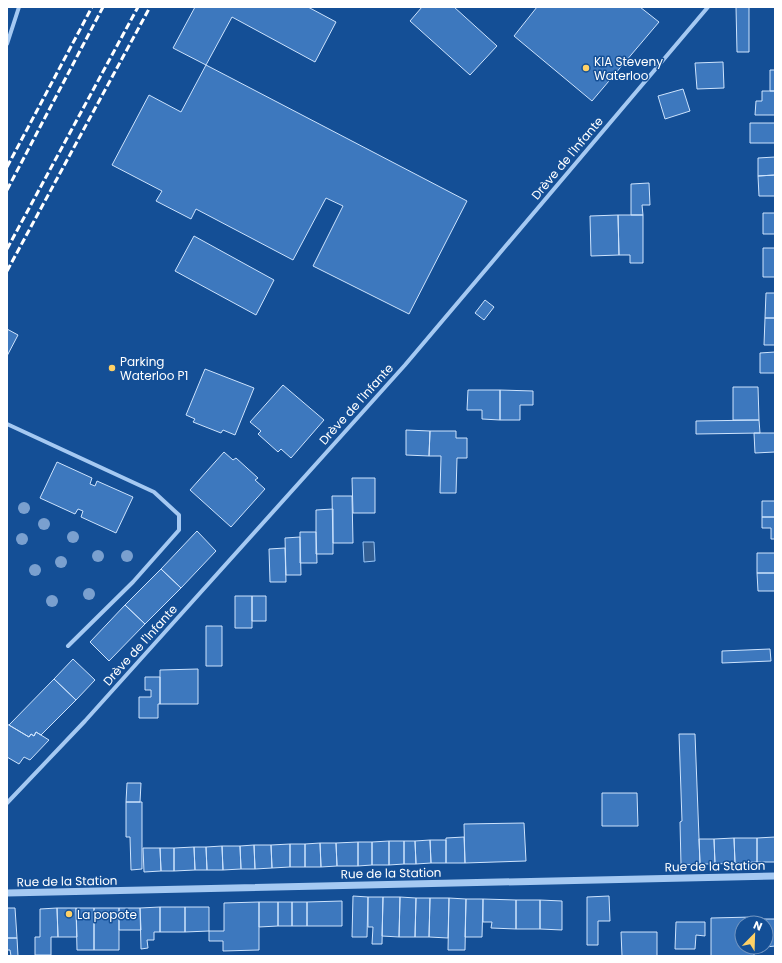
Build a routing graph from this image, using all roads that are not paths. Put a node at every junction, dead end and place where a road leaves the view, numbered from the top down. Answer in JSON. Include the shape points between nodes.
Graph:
{"nodes":[{"id":1,"x":19,"y":7,"type":"edge"},
{"id":2,"x":708,"y":7,"type":"edge"},
{"id":3,"x":7,"y":26,"type":"edge"},
{"id":4,"x":13,"y":27,"type":"junction"},
{"id":5,"x":7,"y":44,"type":"edge"},
{"id":6,"x":7,"y":424,"type":"edge"},
{"id":7,"x":68,"y":646,"type":"dead end"},
{"id":8,"x":7,"y":803,"type":"edge"},
{"id":9,"x":775,"y":876,"type":"edge"},
{"id":10,"x":7,"y":893,"type":"edge"}],
"edges":[{"from":1,"to":4,"type":"street"},
{"from":2,"to":8,"type":"street","name":"Drève de l'Infante","via":[[400,370],[85,721]]},
{"from":3,"to":4,"type":"street"},
{"from":4,"to":5,"type":"street"},
{"from":6,"to":7,"type":"street","via":[[154,492],[180,515],[179,530],[133,582]]},
{"from":9,"to":10,"type":"street","name":"Rue de la Station"}]}
